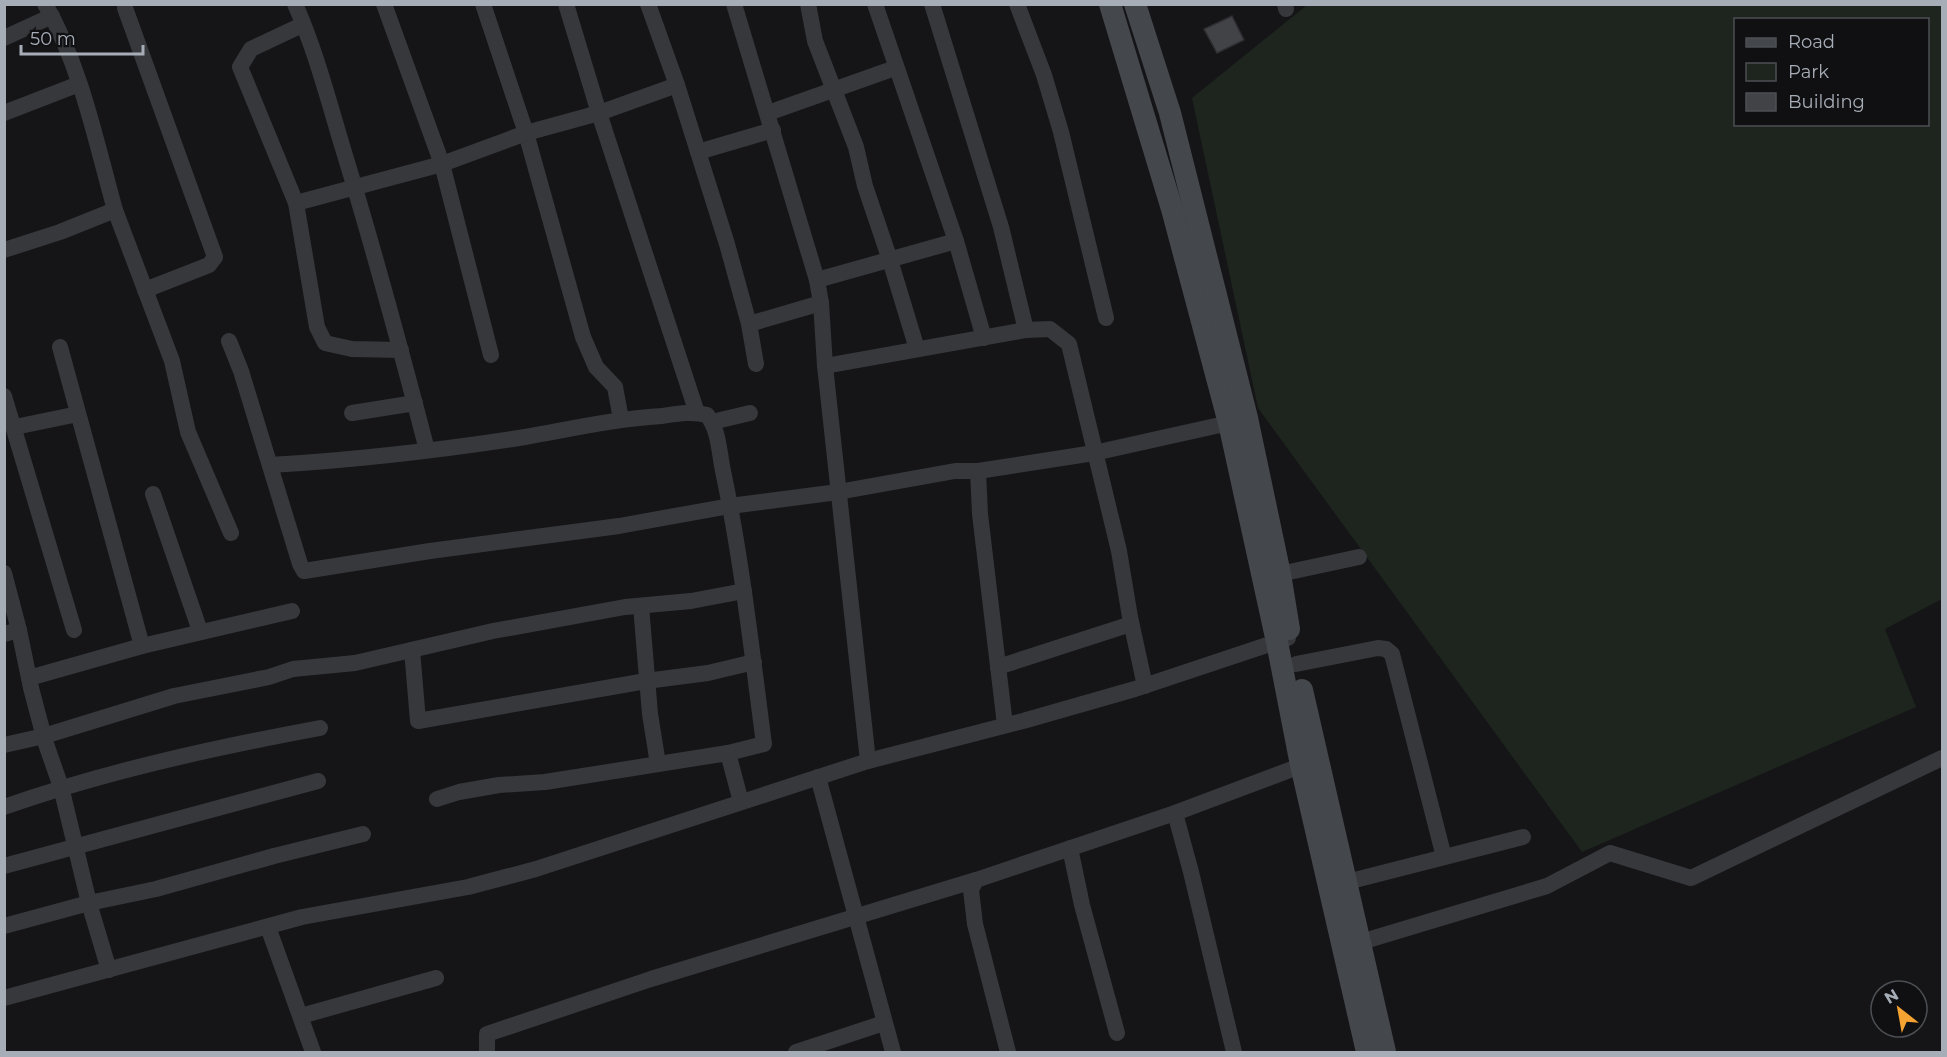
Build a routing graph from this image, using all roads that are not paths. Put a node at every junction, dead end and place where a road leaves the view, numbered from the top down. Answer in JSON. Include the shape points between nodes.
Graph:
{"nodes":[{"id":1,"x":295,"y":4,"type":"edge"},
{"id":2,"x":384,"y":4,"type":"edge"},
{"id":3,"x":483,"y":4,"type":"edge"},
{"id":4,"x":566,"y":4,"type":"edge"},
{"id":5,"x":648,"y":4,"type":"edge"},
{"id":6,"x":734,"y":4,"type":"edge"},
{"id":7,"x":808,"y":4,"type":"edge"},
{"id":8,"x":875,"y":4,"type":"edge"},
{"id":9,"x":932,"y":4,"type":"edge"},
{"id":10,"x":1017,"y":4,"type":"edge"},
{"id":11,"x":1110,"y":4,"type":"edge"},
{"id":12,"x":1135,"y":4,"type":"edge"},
{"id":13,"x":125,"y":8,"type":"dead end"},
{"id":14,"x":48,"y":10,"type":"edge"},
{"id":15,"x":302,"y":25,"type":"junction"},
{"id":16,"x":4,"y":38,"type":"edge"},
{"id":17,"x":895,"y":68,"type":"junction"},
{"id":18,"x":79,"y":84,"type":"junction"},
{"id":19,"x":677,"y":85,"type":"junction"},
{"id":20,"x":834,"y":89,"type":"junction"},
{"id":21,"x":599,"y":112,"type":"junction"},
{"id":22,"x":4,"y":113,"type":"edge"},
{"id":23,"x":768,"y":113,"type":"junction"},
{"id":24,"x":773,"y":130,"type":"junction"},
{"id":25,"x":526,"y":133,"type":"junction"},
{"id":26,"x":698,"y":152,"type":"junction"},
{"id":27,"x":442,"y":164,"type":"junction"},
{"id":28,"x":355,"y":187,"type":"junction"},
{"id":29,"x":296,"y":202,"type":"junction"},
{"id":30,"x":115,"y":210,"type":"junction"},
{"id":31,"x":956,"y":240,"type":"junction"},
{"id":32,"x":4,"y":250,"type":"edge"},
{"id":33,"x":890,"y":260,"type":"junction"},
{"id":34,"x":817,"y":280,"type":"junction"},
{"id":35,"x":145,"y":290,"type":"junction"},
{"id":36,"x":821,"y":303,"type":"junction"},
{"id":37,"x":1106,"y":318,"type":"dead end"},
{"id":38,"x":748,"y":324,"type":"junction"},
{"id":39,"x":1026,"y":330,"type":"junction"},
{"id":40,"x":984,"y":338,"type":"junction"},
{"id":41,"x":229,"y":341,"type":"dead end"},
{"id":42,"x":60,"y":347,"type":"dead end"},
{"id":43,"x":917,"y":349,"type":"junction"},
{"id":44,"x":401,"y":350,"type":"junction"},
{"id":45,"x":491,"y":355,"type":"dead end"},
{"id":46,"x":756,"y":364,"type":"dead end"},
{"id":47,"x":825,"y":366,"type":"junction"},
{"id":48,"x":4,"y":396,"type":"edge"},
{"id":49,"x":415,"y":403,"type":"junction"},
{"id":50,"x":352,"y":412,"type":"dead end"},
{"id":51,"x":698,"y":412,"type":"junction"},
{"id":52,"x":750,"y":413,"type":"dead end"},
{"id":53,"x":78,"y":414,"type":"junction"},
{"id":54,"x":621,"y":419,"type":"junction"},
{"id":55,"x":1238,"y":420,"type":"junction"},
{"id":56,"x":712,"y":422,"type":"junction"},
{"id":57,"x":15,"y":427,"type":"junction"},
{"id":58,"x":427,"y":450,"type":"junction"},
{"id":59,"x":1094,"y":453,"type":"junction"},
{"id":60,"x":270,"y":465,"type":"junction"},
{"id":61,"x":978,"y":471,"type":"junction"},
{"id":62,"x":838,"y":492,"type":"junction"},
{"id":63,"x":153,"y":494,"type":"dead end"},
{"id":64,"x":730,"y":506,"type":"junction"},
{"id":65,"x":231,"y":533,"type":"dead end"},
{"id":66,"x":1359,"y":557,"type":"dead end"},
{"id":67,"x":4,"y":573,"type":"edge"},
{"id":68,"x":1280,"y":574,"type":"junction"},
{"id":69,"x":744,"y":591,"type":"junction"},
{"id":70,"x":641,"y":606,"type":"junction"},
{"id":71,"x":292,"y":611,"type":"dead end"},
{"id":72,"x":1131,"y":624,"type":"junction"},
{"id":73,"x":74,"y":630,"type":"dead end"},
{"id":74,"x":200,"y":631,"type":"junction"},
{"id":75,"x":12,"y":632,"type":"edge"},
{"id":76,"x":1284,"y":640,"type":"junction"},
{"id":77,"x":142,"y":646,"type":"junction"},
{"id":78,"x":412,"y":650,"type":"junction"},
{"id":79,"x":754,"y":662,"type":"junction"},
{"id":80,"x":1296,"y":664,"type":"junction"},
{"id":81,"x":998,"y":667,"type":"junction"},
{"id":82,"x":28,"y":678,"type":"junction"},
{"id":83,"x":646,"y":681,"type":"junction"},
{"id":84,"x":1145,"y":686,"type":"junction"},
{"id":85,"x":1005,"y":725,"type":"junction"},
{"id":86,"x":320,"y":728,"type":"dead end"},
{"id":87,"x":44,"y":736,"type":"junction"},
{"id":88,"x":4,"y":746,"type":"edge"},
{"id":89,"x":728,"y":753,"type":"junction"},
{"id":90,"x":1942,"y":758,"type":"edge"},
{"id":91,"x":868,"y":761,"type":"junction"},
{"id":92,"x":1309,"y":762,"type":"junction"},
{"id":93,"x":658,"y":764,"type":"junction"},
{"id":94,"x":818,"y":777,"type":"junction"},
{"id":95,"x":318,"y":781,"type":"dead end"},
{"id":96,"x":61,"y":787,"type":"junction"},
{"id":97,"x":437,"y":799,"type":"dead end"},
{"id":98,"x":741,"y":802,"type":"junction"},
{"id":99,"x":4,"y":807,"type":"edge"},
{"id":100,"x":1175,"y":813,"type":"junction"},
{"id":101,"x":363,"y":834,"type":"dead end"},
{"id":102,"x":1523,"y":837,"type":"dead end"},
{"id":103,"x":75,"y":847,"type":"junction"},
{"id":104,"x":1070,"y":848,"type":"junction"},
{"id":105,"x":1444,"y":857,"type":"junction"},
{"id":106,"x":4,"y":866,"type":"edge"},
{"id":107,"x":976,"y":880,"type":"junction"},
{"id":108,"x":1347,"y":882,"type":"junction"},
{"id":109,"x":89,"y":903,"type":"junction"},
{"id":110,"x":856,"y":917,"type":"junction"},
{"id":111,"x":4,"y":926,"type":"edge"},
{"id":112,"x":268,"y":927,"type":"junction"},
{"id":113,"x":1361,"y":942,"type":"junction"},
{"id":114,"x":109,"y":970,"type":"junction"},
{"id":115,"x":436,"y":978,"type":"dead end"},
{"id":116,"x":4,"y":998,"type":"edge"},
{"id":117,"x":301,"y":1016,"type":"junction"},
{"id":118,"x":884,"y":1023,"type":"junction"},
{"id":119,"x":1117,"y":1033,"type":"dead end"},
{"id":120,"x":313,"y":1053,"type":"edge"},
{"id":121,"x":487,"y":1053,"type":"edge"},
{"id":122,"x":796,"y":1053,"type":"edge"},
{"id":123,"x":893,"y":1053,"type":"edge"},
{"id":124,"x":1008,"y":1053,"type":"edge"},
{"id":125,"x":1234,"y":1053,"type":"edge"},
{"id":126,"x":1366,"y":1053,"type":"edge"},
{"id":127,"x":1385,"y":1053,"type":"edge"}],
"edges":[{"from":1,"to":15,"type":"street"},
{"from":2,"to":27,"type":"street"},
{"from":3,"to":25,"type":"street"},
{"from":4,"to":21,"type":"street"},
{"from":5,"to":19,"type":"street"},
{"from":6,"to":23,"type":"street"},
{"from":7,"to":20,"type":"street","via":[[815,41]]},
{"from":8,"to":17,"type":"street"},
{"from":9,"to":39,"type":"street","via":[[1001,227]]},
{"from":10,"to":37,"type":"street","via":[[1061,132]]},
{"from":11,"to":55,"type":"street"},
{"from":12,"to":55,"type":"street","via":[[1170,113]]},
{"from":13,"to":35,"type":"street","via":[[215,257],[209,265]]},
{"from":14,"to":16,"type":"street"},
{"from":14,"to":18,"type":"street","via":[[59,27]]},
{"from":15,"to":28,"type":"street"},
{"from":15,"to":29,"type":"street","via":[[251,49],[240,67]]},
{"from":17,"to":20,"type":"street"},
{"from":17,"to":31,"type":"street"},
{"from":18,"to":22,"type":"street"},
{"from":18,"to":30,"type":"street"},
{"from":19,"to":21,"type":"street"},
{"from":19,"to":26,"type":"street"},
{"from":20,"to":23,"type":"street"},
{"from":20,"to":33,"type":"street"},
{"from":21,"to":25,"type":"street"},
{"from":21,"to":51,"type":"street"},
{"from":23,"to":24,"type":"street"},
{"from":24,"to":26,"type":"street"},
{"from":24,"to":34,"type":"street"},
{"from":25,"to":27,"type":"street"},
{"from":25,"to":54,"type":"street","via":[[583,337],[596,368],[615,387]]},
{"from":26,"to":38,"type":"street"},
{"from":27,"to":28,"type":"street"},
{"from":27,"to":45,"type":"street"},
{"from":28,"to":29,"type":"street"},
{"from":28,"to":44,"type":"street"},
{"from":29,"to":44,"type":"street","via":[[317,327],[325,343],[352,349]]},
{"from":30,"to":32,"type":"street"},
{"from":30,"to":35,"type":"street"},
{"from":31,"to":33,"type":"street"},
{"from":31,"to":40,"type":"street"},
{"from":33,"to":34,"type":"street"},
{"from":33,"to":43,"type":"street"},
{"from":34,"to":36,"type":"street"},
{"from":35,"to":65,"type":"street","via":[[172,361],[188,432]]},
{"from":36,"to":38,"type":"street"},
{"from":36,"to":47,"type":"street"},
{"from":38,"to":46,"type":"street"},
{"from":39,"to":40,"type":"street"},
{"from":39,"to":59,"type":"street","via":[[1050,329],[1070,344]]},
{"from":40,"to":43,"type":"street"},
{"from":41,"to":60,"type":"street"},
{"from":42,"to":53,"type":"street"},
{"from":43,"to":47,"type":"street"},
{"from":44,"to":49,"type":"street"},
{"from":47,"to":62,"type":"street"},
{"from":48,"to":57,"type":"street"},
{"from":49,"to":50,"type":"street"},
{"from":49,"to":58,"type":"street"},
{"from":51,"to":54,"type":"street"},
{"from":51,"to":56,"type":"street"},
{"from":52,"to":56,"type":"street"},
{"from":53,"to":57,"type":"street"},
{"from":53,"to":77,"type":"street"},
{"from":54,"to":58,"type":"street"},
{"from":55,"to":59,"type":"street"},
{"from":55,"to":68,"type":"street"},
{"from":55,"to":76,"type":"street"},
{"from":56,"to":64,"type":"street"},
{"from":57,"to":73,"type":"street"},
{"from":58,"to":60,"type":"street"},
{"from":59,"to":61,"type":"street"},
{"from":59,"to":72,"type":"street","via":[[1119,551]]},
{"from":60,"to":64,"type":"street","via":[[304,571],[619,526]]},
{"from":61,"to":62,"type":"street","via":[[955,471]]},
{"from":61,"to":81,"type":"street"},
{"from":62,"to":64,"type":"street"},
{"from":62,"to":91,"type":"street"},
{"from":63,"to":74,"type":"street"},
{"from":64,"to":69,"type":"street"},
{"from":66,"to":68,"type":"street"},
{"from":67,"to":75,"type":"street"},
{"from":68,"to":76,"type":"street"},
{"from":69,"to":70,"type":"street"},
{"from":69,"to":79,"type":"street"},
{"from":70,"to":78,"type":"street","via":[[493,631]]},
{"from":70,"to":83,"type":"street"},
{"from":71,"to":74,"type":"street"},
{"from":72,"to":81,"type":"street"},
{"from":72,"to":84,"type":"street"},
{"from":74,"to":77,"type":"street"},
{"from":75,"to":82,"type":"street"},
{"from":76,"to":80,"type":"street"},
{"from":76,"to":84,"type":"street"},
{"from":76,"to":92,"type":"street"},
{"from":77,"to":82,"type":"street"},
{"from":78,"to":83,"type":"street","via":[[418,721]]},
{"from":78,"to":87,"type":"street","via":[[346,664],[293,669],[174,696]]},
{"from":79,"to":83,"type":"street"},
{"from":79,"to":89,"type":"street","via":[[765,744]]},
{"from":80,"to":92,"type":"street"},
{"from":80,"to":105,"type":"street","via":[[1378,648],[1392,654]]},
{"from":81,"to":85,"type":"street"},
{"from":82,"to":87,"type":"street"},
{"from":83,"to":93,"type":"street"},
{"from":84,"to":85,"type":"street"},
{"from":85,"to":91,"type":"street"},
{"from":86,"to":96,"type":"street","via":[[237,743]]},
{"from":87,"to":88,"type":"street"},
{"from":87,"to":96,"type":"street"},
{"from":89,"to":93,"type":"street"},
{"from":89,"to":98,"type":"street"},
{"from":90,"to":113,"type":"street","via":[[1691,878],[1610,853],[1547,886]]},
{"from":91,"to":94,"type":"street"},
{"from":92,"to":100,"type":"street"},
{"from":92,"to":108,"type":"street"},
{"from":92,"to":126,"type":"street"},
{"from":93,"to":97,"type":"street","via":[[500,785]]},
{"from":94,"to":98,"type":"street"},
{"from":94,"to":110,"type":"street"},
{"from":95,"to":103,"type":"street"},
{"from":96,"to":99,"type":"street"},
{"from":96,"to":103,"type":"street"},
{"from":98,"to":112,"type":"street","via":[[536,870]]},
{"from":100,"to":104,"type":"street"},
{"from":100,"to":125,"type":"street"},
{"from":101,"to":109,"type":"street"},
{"from":102,"to":105,"type":"street"},
{"from":103,"to":106,"type":"street"},
{"from":103,"to":109,"type":"street"},
{"from":104,"to":107,"type":"street"},
{"from":104,"to":119,"type":"street"},
{"from":105,"to":108,"type":"street"},
{"from":107,"to":110,"type":"street"},
{"from":107,"to":124,"type":"street","via":[[971,890],[975,924]]},
{"from":108,"to":113,"type":"street"},
{"from":109,"to":111,"type":"street"},
{"from":109,"to":114,"type":"street"},
{"from":110,"to":118,"type":"street"},
{"from":110,"to":121,"type":"street","via":[[487,1034]]},
{"from":112,"to":114,"type":"street"},
{"from":112,"to":117,"type":"street"},
{"from":113,"to":127,"type":"street"},
{"from":114,"to":116,"type":"street"},
{"from":115,"to":117,"type":"street"},
{"from":117,"to":120,"type":"street"},
{"from":118,"to":122,"type":"street"},
{"from":118,"to":123,"type":"street"}]}
